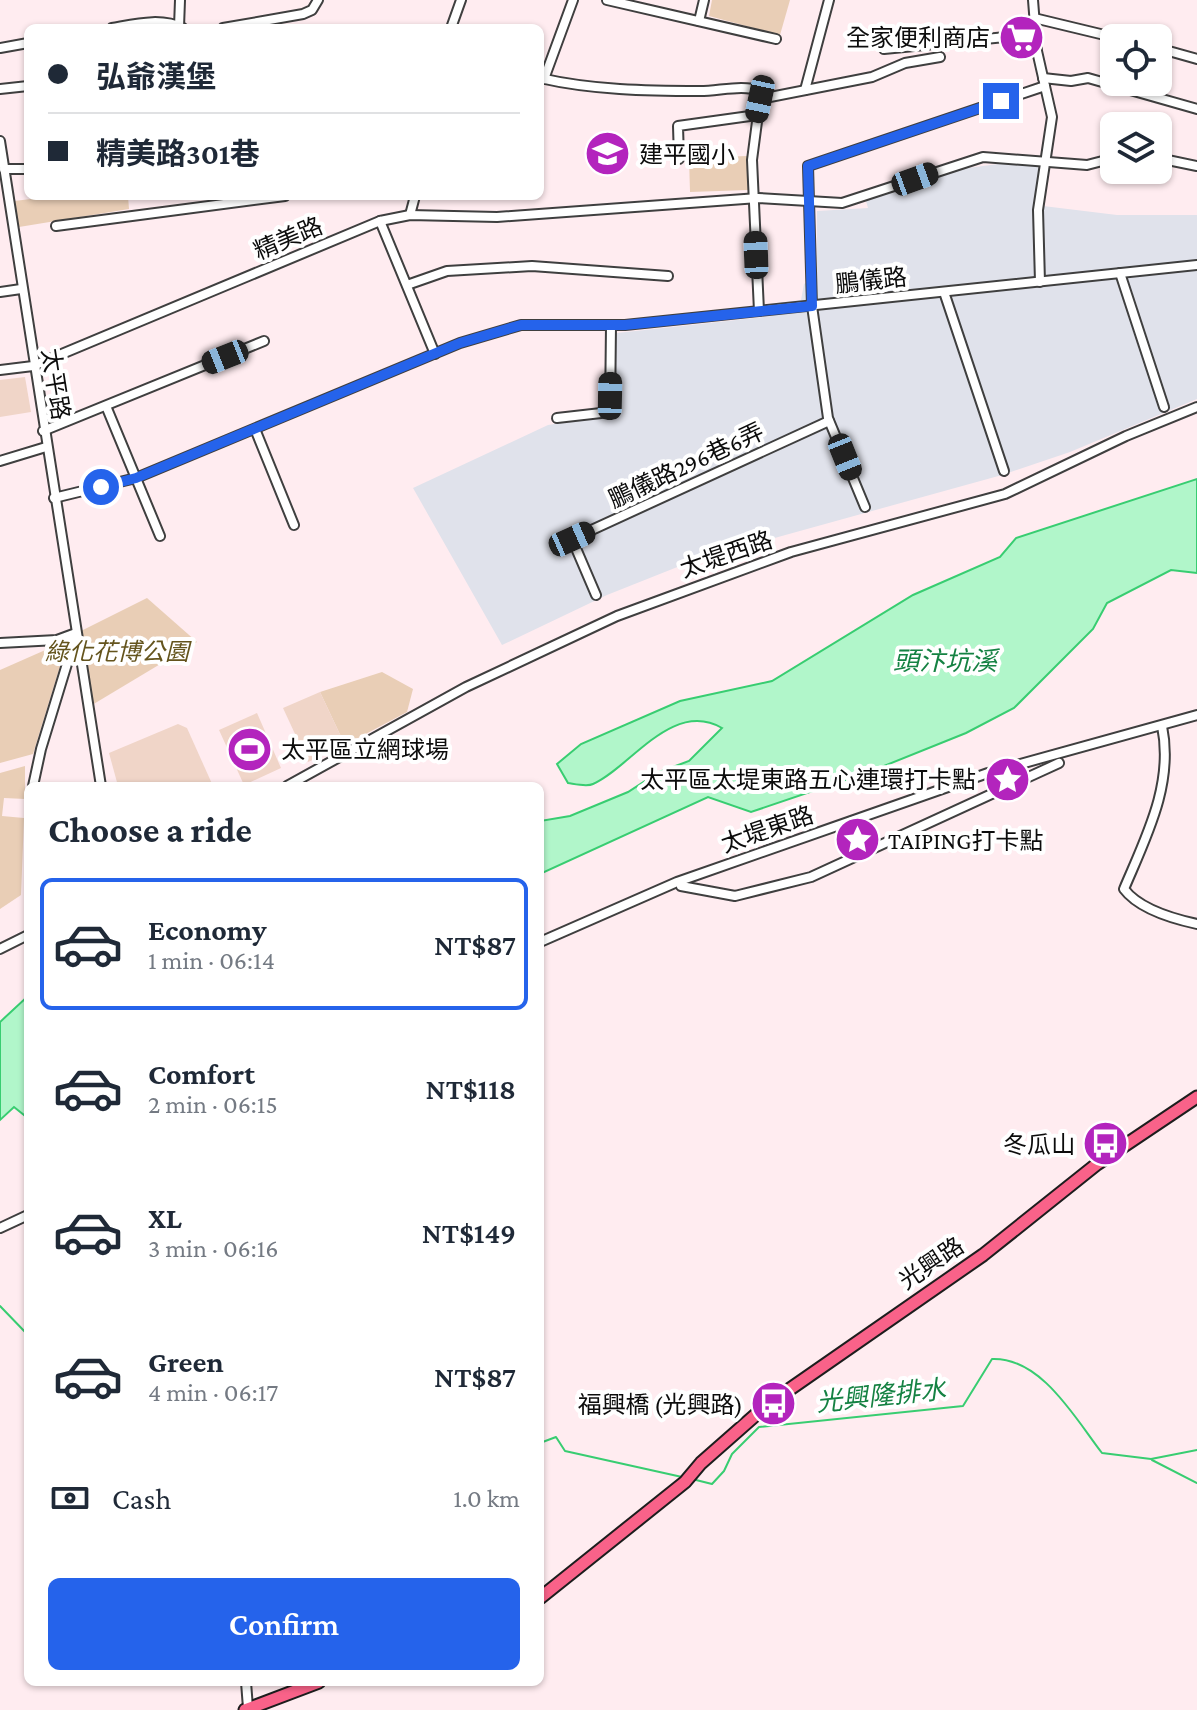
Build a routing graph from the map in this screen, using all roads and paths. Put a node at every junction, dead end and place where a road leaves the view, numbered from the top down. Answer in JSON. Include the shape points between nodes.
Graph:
{"nodes":[{"id":1,"x":180,"y":0,"type":"edge"},
{"id":2,"x":318,"y":0,"type":"edge"},
{"id":3,"x":461,"y":0,"type":"edge"},
{"id":4,"x":573,"y":0,"type":"edge"},
{"id":5,"x":607,"y":0,"type":"edge"},
{"id":6,"x":704,"y":0,"type":"edge"},
{"id":7,"x":829,"y":0,"type":"edge"},
{"id":8,"x":1033,"y":0,"type":"edge"},
{"id":9,"x":1034,"y":18,"type":"junction"},
{"id":10,"x":699,"y":21,"type":"junction"},
{"id":11,"x":133,"y":24,"type":"edge"},
{"id":12,"x":158,"y":24,"type":"edge"},
{"id":13,"x":181,"y":24,"type":"edge"},
{"id":14,"x":257,"y":24,"type":"edge"},
{"id":15,"x":452,"y":24,"type":"edge"},
{"id":16,"x":1035,"y":34,"type":"junction"},
{"id":17,"x":1100,"y":34,"type":"edge"},
{"id":18,"x":776,"y":39,"type":"dead end"},
{"id":19,"x":24,"y":44,"type":"edge"},
{"id":20,"x":914,"y":45,"type":"junction"},
{"id":21,"x":0,"y":48,"type":"edge"},
{"id":22,"x":884,"y":49,"type":"dead end"},
{"id":23,"x":1172,"y":52,"type":"edge"},
{"id":24,"x":940,"y":57,"type":"dead end"},
{"id":25,"x":1197,"y":59,"type":"edge"},
{"id":26,"x":915,"y":61,"type":"junction"},
{"id":27,"x":544,"y":73,"type":"edge"},
{"id":28,"x":544,"y":78,"type":"edge"},
{"id":29,"x":1044,"y":82,"type":"junction"},
{"id":30,"x":24,"y":86,"type":"edge"},
{"id":31,"x":0,"y":89,"type":"edge"},
{"id":32,"x":805,"y":90,"type":"junction"},
{"id":33,"x":761,"y":95,"type":"junction"},
{"id":34,"x":1197,"y":109,"type":"edge"},
{"id":35,"x":757,"y":115,"type":"junction"},
{"id":36,"x":0,"y":141,"type":"edge"},
{"id":37,"x":679,"y":159,"type":"dead end"},
{"id":38,"x":1044,"y":161,"type":"junction"},
{"id":39,"x":1172,"y":161,"type":"edge"},
{"id":40,"x":1100,"y":162,"type":"edge"},
{"id":41,"x":1197,"y":166,"type":"edge"},
{"id":42,"x":4,"y":169,"type":"junction"},
{"id":43,"x":24,"y":169,"type":"edge"},
{"id":44,"x":754,"y":199,"type":"junction"},
{"id":45,"x":807,"y":199,"type":"junction"},
{"id":46,"x":163,"y":200,"type":"edge"},
{"id":47,"x":254,"y":200,"type":"edge"},
{"id":48,"x":414,"y":200,"type":"edge"},
{"id":49,"x":162,"y":209,"type":"junction"},
{"id":50,"x":410,"y":215,"type":"junction"},
{"id":51,"x":380,"y":221,"type":"junction"},
{"id":52,"x":56,"y":226,"type":"dead end"},
{"id":53,"x":1197,"y":265,"type":"edge"},
{"id":54,"x":1120,"y":273,"type":"junction"},
{"id":55,"x":668,"y":276,"type":"dead end"},
{"id":56,"x":1040,"y":282,"type":"junction"},
{"id":57,"x":407,"y":285,"type":"junction"},
{"id":58,"x":21,"y":289,"type":"junction"},
{"id":59,"x":0,"y":292,"type":"edge"},
{"id":60,"x":944,"y":292,"type":"junction"},
{"id":61,"x":812,"y":306,"type":"junction"},
{"id":62,"x":759,"y":311,"type":"junction"},
{"id":63,"x":611,"y":326,"type":"junction"},
{"id":64,"x":264,"y":341,"type":"dead end"},
{"id":65,"x":435,"y":354,"type":"junction"},
{"id":66,"x":33,"y":366,"type":"junction"},
{"id":67,"x":0,"y":370,"type":"edge"},
{"id":68,"x":106,"y":406,"type":"junction"},
{"id":69,"x":1164,"y":407,"type":"dead end"},
{"id":70,"x":1197,"y":407,"type":"edge"},
{"id":71,"x":557,"y":418,"type":"dead end"},
{"id":72,"x":829,"y":421,"type":"junction"},
{"id":73,"x":255,"y":429,"type":"junction"},
{"id":74,"x":43,"y":431,"type":"junction"},
{"id":75,"x":46,"y":447,"type":"junction"},
{"id":76,"x":0,"y":461,"type":"edge"},
{"id":77,"x":1004,"y":471,"type":"dead end"},
{"id":78,"x":136,"y":478,"type":"junction"},
{"id":79,"x":54,"y":498,"type":"junction"},
{"id":80,"x":865,"y":507,"type":"dead end"},
{"id":81,"x":294,"y":525,"type":"dead end"},
{"id":82,"x":160,"y":536,"type":"dead end"},
{"id":83,"x":596,"y":595,"type":"dead end"},
{"id":84,"x":76,"y":633,"type":"junction"},
{"id":85,"x":0,"y":643,"type":"edge"},
{"id":86,"x":1197,"y":715,"type":"edge"},
{"id":87,"x":1162,"y":726,"type":"junction"},
{"id":88,"x":1059,"y":763,"type":"dead end"},
{"id":89,"x":34,"y":782,"type":"edge"},
{"id":90,"x":100,"y":782,"type":"edge"},
{"id":91,"x":294,"y":782,"type":"edge"},
{"id":92,"x":681,"y":886,"type":"dead end"},
{"id":93,"x":1197,"y":924,"type":"edge"},
{"id":94,"x":24,"y":937,"type":"edge"},
{"id":95,"x":544,"y":940,"type":"edge"},
{"id":96,"x":0,"y":949,"type":"edge"},
{"id":97,"x":1197,"y":1097,"type":"edge"},
{"id":98,"x":24,"y":1217,"type":"edge"},
{"id":99,"x":0,"y":1228,"type":"edge"},
{"id":100,"x":544,"y":1595,"type":"edge"},
{"id":101,"x":246,"y":1686,"type":"edge"},
{"id":102,"x":308,"y":1686,"type":"edge"},
{"id":103,"x":246,"y":1709,"type":"edge"}],
"edges":[{"from":1,"to":13,"type":"street"},
{"from":2,"to":14,"type":"street","via":[[303,14]]},
{"from":3,"to":15,"type":"street"},
{"from":4,"to":27,"type":"street"},
{"from":5,"to":10,"type":"street"},
{"from":6,"to":10,"type":"street"},
{"from":7,"to":32,"type":"street"},
{"from":8,"to":9,"type":"street"},
{"from":9,"to":16,"type":"street"},
{"from":9,"to":17,"type":"street"},
{"from":10,"to":18,"type":"street"},
{"from":11,"to":12,"type":"street"},
{"from":16,"to":20,"type":"street"},
{"from":16,"to":29,"type":"street"},
{"from":19,"to":21,"type":"street"},
{"from":20,"to":22,"type":"street"},
{"from":20,"to":26,"type":"street"},
{"from":23,"to":25,"type":"street"},
{"from":24,"to":26,"type":"street"},
{"from":26,"to":32,"type":"street","via":[[872,77]]},
{"from":28,"to":33,"type":"street","via":[[616,89],[746,87]]},
{"from":29,"to":34,"type":"street","via":[[1088,78]]},
{"from":29,"to":38,"type":"street","via":[[1052,117]]},
{"from":29,"to":45,"type":"street","via":[[941,123],[813,162],[808,166]]},
{"from":30,"to":31,"type":"street"},
{"from":32,"to":33,"type":"street"},
{"from":33,"to":35,"type":"street"},
{"from":35,"to":37,"type":"street","via":[[678,126]]},
{"from":35,"to":44,"type":"street"},
{"from":36,"to":42,"type":"street","name":"太平路"},
{"from":38,"to":40,"type":"street","name":"精美路"},
{"from":38,"to":45,"type":"street","name":"精美路","via":[[983,157],[852,202]]},
{"from":38,"to":56,"type":"street","via":[[1038,210]]},
{"from":39,"to":41,"type":"street"},
{"from":42,"to":43,"type":"street"},
{"from":42,"to":58,"type":"street","name":"太平路"},
{"from":44,"to":45,"type":"street","name":"精美路"},
{"from":44,"to":50,"type":"street","name":"精美路","via":[[497,217]]},
{"from":44,"to":62,"type":"street"},
{"from":45,"to":61,"type":"street"},
{"from":46,"to":49,"type":"street"},
{"from":47,"to":49,"type":"street"},
{"from":48,"to":50,"type":"street"},
{"from":49,"to":52,"type":"street"},
{"from":50,"to":51,"type":"street","name":"精美路"},
{"from":51,"to":57,"type":"street"},
{"from":51,"to":66,"type":"street","name":"精美路"},
{"from":53,"to":54,"type":"street","name":"鵬儀路"},
{"from":54,"to":56,"type":"street","name":"鵬儀路"},
{"from":54,"to":69,"type":"street"},
{"from":55,"to":57,"type":"street","via":[[532,266],[447,271]]},
{"from":56,"to":60,"type":"street","name":"鵬儀路"},
{"from":57,"to":65,"type":"street"},
{"from":58,"to":59,"type":"street"},
{"from":58,"to":66,"type":"street","name":"太平路"},
{"from":60,"to":61,"type":"street","name":"鵬儀路"},
{"from":60,"to":77,"type":"street"},
{"from":61,"to":62,"type":"street","name":"鵬儀路"},
{"from":61,"to":72,"type":"street"},
{"from":62,"to":63,"type":"street","name":"鵬儀路"},
{"from":63,"to":65,"type":"street","name":"鵬儀路","via":[[521,325]]},
{"from":63,"to":71,"type":"street","via":[[610,412]]},
{"from":64,"to":68,"type":"street"},
{"from":65,"to":73,"type":"street","name":"鵬儀路"},
{"from":66,"to":67,"type":"street","name":"精美路"},
{"from":66,"to":74,"type":"street","name":"太平路"},
{"from":68,"to":74,"type":"street"},
{"from":68,"to":78,"type":"street"},
{"from":70,"to":91,"type":"street","name":"太堤西路","via":[[1005,494],[791,552],[617,616],[466,687]]},
{"from":72,"to":80,"type":"street"},
{"from":72,"to":83,"type":"street","name":"鵬儀路296巷6弄","via":[[572,539]]},
{"from":73,"to":78,"type":"street","name":"鵬儀路"},
{"from":73,"to":81,"type":"street"},
{"from":74,"to":75,"type":"street","name":"太平路"},
{"from":75,"to":76,"type":"street"},
{"from":75,"to":79,"type":"street","name":"太平路"},
{"from":78,"to":79,"type":"street","name":"鵬儀路"},
{"from":78,"to":82,"type":"street"},
{"from":79,"to":84,"type":"street","name":"太平路"},
{"from":84,"to":85,"type":"street","via":[[57,640]]},
{"from":84,"to":89,"type":"street","name":"太平路"},
{"from":84,"to":90,"type":"street","name":"太平路"},
{"from":86,"to":87,"type":"street","name":"太堤東路"},
{"from":87,"to":93,"type":"street","via":[[1161,797],[1124,889],[1165,914]]},
{"from":87,"to":95,"type":"street","name":"太堤東路","via":[[1055,751],[961,782],[667,886]]},
{"from":88,"to":92,"type":"street","via":[[811,877],[735,896]]},
{"from":94,"to":96,"type":"street"},
{"from":97,"to":100,"type":"main road","name":"光興路","via":[[767,1405],[685,1482]]},
{"from":98,"to":99,"type":"street"},
{"from":101,"to":103,"type":"street"},
{"from":102,"to":103,"type":"main road"}]}
